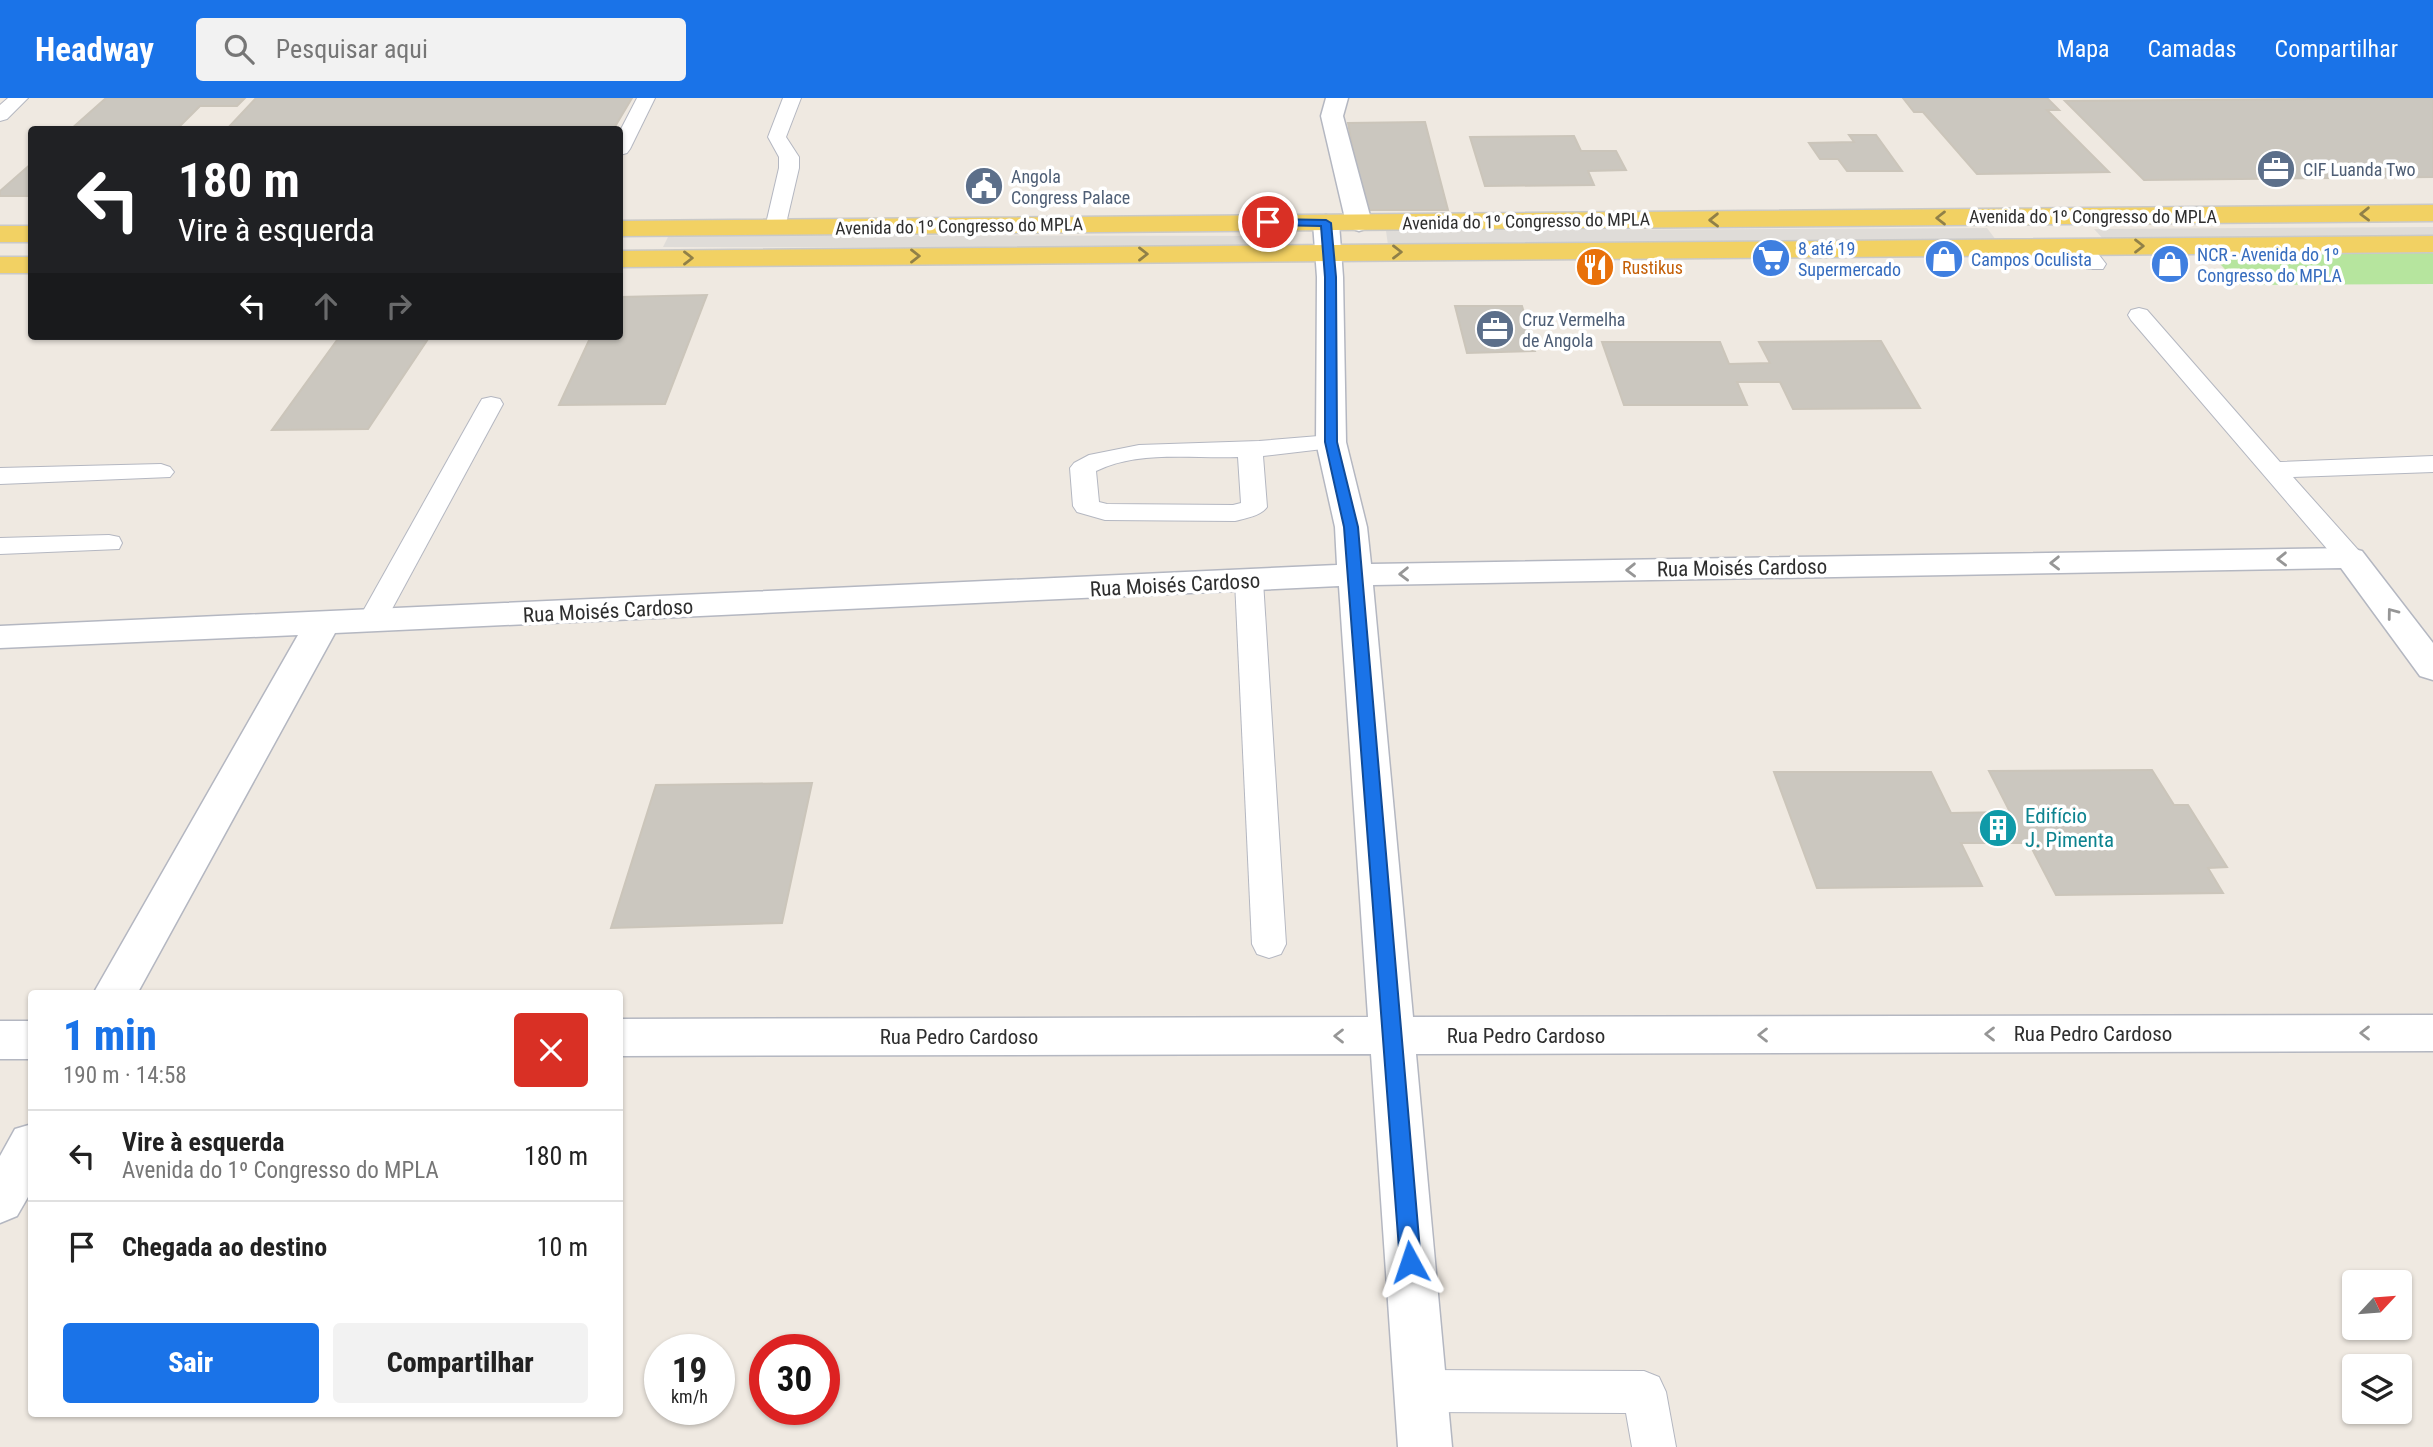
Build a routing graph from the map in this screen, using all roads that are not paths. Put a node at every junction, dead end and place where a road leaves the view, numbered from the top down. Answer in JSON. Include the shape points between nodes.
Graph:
{"nodes":[{"id":1,"x":19,"y":98,"type":"edge"},
{"id":2,"x":646,"y":98,"type":"edge"},
{"id":3,"x":792,"y":98,"type":"edge"},
{"id":4,"x":1337,"y":98,"type":"edge"},
{"id":5,"x":0,"y":115,"type":"edge"},
{"id":6,"x":623,"y":143,"type":"edge"},
{"id":7,"x":2433,"y":213,"type":"edge"},
{"id":8,"x":1359,"y":223,"type":"junction"},
{"id":9,"x":775,"y":228,"type":"junction"},
{"id":10,"x":623,"y":229,"type":"edge"},
{"id":11,"x":0,"y":234,"type":"edge"},
{"id":12,"x":28,"y":234,"type":"edge"},
{"id":13,"x":1327,"y":238,"type":"junction"},
{"id":14,"x":2433,"y":244,"type":"edge"},
{"id":15,"x":623,"y":258,"type":"edge"},
{"id":16,"x":0,"y":265,"type":"edge"},
{"id":17,"x":28,"y":265,"type":"edge"},
{"id":18,"x":2139,"y":315,"type":"dead end"},
{"id":19,"x":491,"y":404,"type":"dead end"},
{"id":20,"x":1331,"y":442,"type":"junction"},
{"id":21,"x":1250,"y":449,"type":"junction"},
{"id":22,"x":2433,"y":464,"type":"edge"},
{"id":23,"x":2273,"y":470,"type":"junction"},
{"id":24,"x":161,"y":472,"type":"dead end"},
{"id":25,"x":0,"y":476,"type":"edge"},
{"id":26,"x":110,"y":544,"type":"dead end"},
{"id":27,"x":0,"y":546,"type":"edge"},
{"id":28,"x":2350,"y":558,"type":"junction"},
{"id":29,"x":1355,"y":575,"type":"junction"},
{"id":30,"x":1249,"y":581,"type":"junction"},
{"id":31,"x":371,"y":622,"type":"junction"},
{"id":32,"x":322,"y":624,"type":"junction"},
{"id":33,"x":0,"y":637,"type":"edge"},
{"id":34,"x":2433,"y":668,"type":"edge"},
{"id":35,"x":1269,"y":944,"type":"dead end"},
{"id":36,"x":116,"y":990,"type":"edge"},
{"id":37,"x":2433,"y":1033,"type":"edge"},
{"id":38,"x":1391,"y":1036,"type":"junction"},
{"id":39,"x":623,"y":1038,"type":"edge"},
{"id":40,"x":0,"y":1040,"type":"edge"},
{"id":41,"x":28,"y":1040,"type":"edge"},
{"id":42,"x":28,"y":1151,"type":"edge"},
{"id":43,"x":0,"y":1201,"type":"edge"},
{"id":44,"x":1421,"y":1391,"type":"junction"},
{"id":45,"x":1425,"y":1447,"type":"edge"},
{"id":46,"x":1654,"y":1447,"type":"edge"}],
"edges":[{"from":1,"to":5,"type":"lane"},
{"from":2,"to":6,"type":"lane"},
{"from":3,"to":9,"type":"lane","via":[[777,137],[789,157],[789,168]]},
{"from":4,"to":8,"type":"street","via":[[1332,116]]},
{"from":7,"to":8,"type":"main road","name":"Avenida do 1º Congresso do MPLA","one_way":true},
{"from":8,"to":13,"type":"main road","name":"Avenida do 1º Congresso do MPLA"},
{"from":9,"to":10,"type":"main road","name":"Avenida do 1º Congresso do MPLA"},
{"from":9,"to":13,"type":"main road","name":"Avenida do 1º Congresso do MPLA"},
{"from":11,"to":12,"type":"main road"},
{"from":13,"to":14,"type":"main road","name":"Avenida do 1º Congresso do MPLA","one_way":true,"via":[[2088,255]]},
{"from":15,"to":13,"type":"main road","name":"Avenida do 1º Congresso do MPLA","one_way":true},
{"from":13,"to":20,"type":"street"},
{"from":16,"to":17,"type":"main road"},
{"from":18,"to":23,"type":"lane"},
{"from":19,"to":31,"type":"lane"},
{"from":20,"to":21,"type":"lane"},
{"from":20,"to":29,"type":"street","via":[[1351,527]]},
{"from":21,"to":21,"type":"lane","via":[[1254,507],[1235,513],[1105,512],[1086,506],[1083,468],[1094,460],[1119,454]]},
{"from":22,"to":23,"type":"lane"},
{"from":23,"to":28,"type":"lane"},
{"from":24,"to":25,"type":"lane"},
{"from":26,"to":27,"type":"lane"},
{"from":28,"to":29,"type":"street","name":"Rua Moisés Cardoso","one_way":true},
{"from":34,"to":28,"type":"street","one_way":true},
{"from":29,"to":30,"type":"street","name":"Rua Moisés Cardoso"},
{"from":29,"to":38,"type":"street"},
{"from":30,"to":31,"type":"street","name":"Rua Moisés Cardoso"},
{"from":30,"to":35,"type":"lane"},
{"from":31,"to":32,"type":"street","name":"Rua Moisés Cardoso"},
{"from":32,"to":33,"type":"street","name":"Rua Moisés Cardoso"},
{"from":32,"to":36,"type":"street"},
{"from":37,"to":38,"type":"street","name":"Rua Pedro Cardoso","one_way":true},
{"from":38,"to":39,"type":"street","name":"Rua Pedro Cardoso","one_way":true},
{"from":38,"to":44,"type":"street"},
{"from":40,"to":41,"type":"street"},
{"from":42,"to":43,"type":"street"},
{"from":44,"to":45,"type":"street"},
{"from":44,"to":46,"type":"lane","via":[[1644,1392]]}]}
